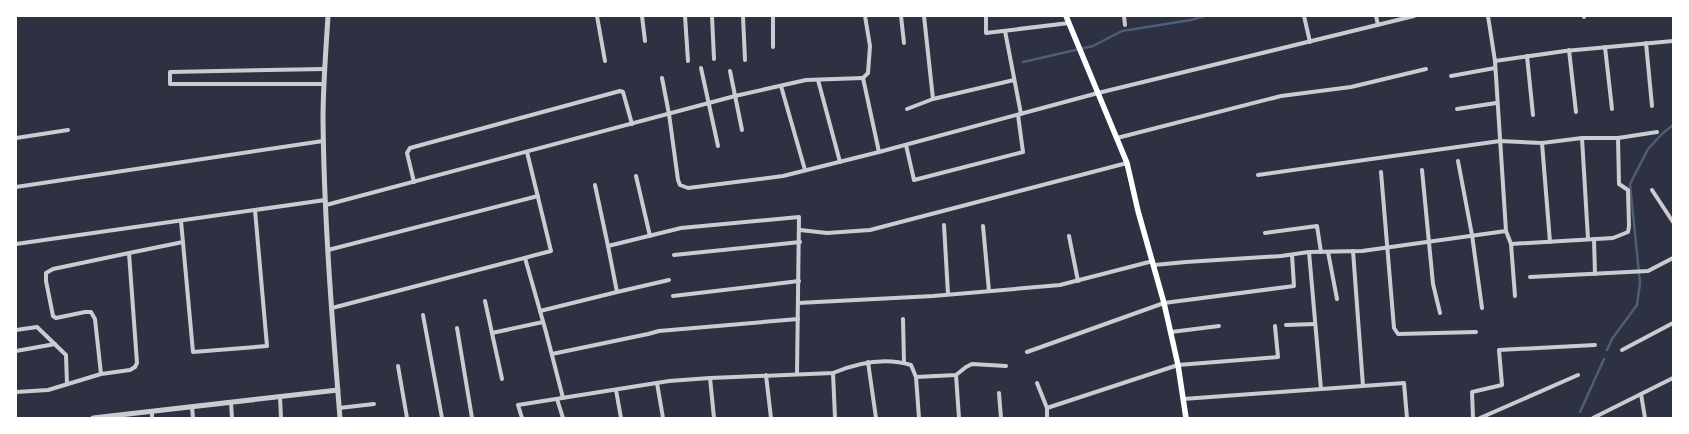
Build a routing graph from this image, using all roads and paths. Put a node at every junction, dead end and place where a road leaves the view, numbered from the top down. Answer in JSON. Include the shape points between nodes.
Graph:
{"nodes":[{"id":1,"x":328,"y":16,"type":"edge"},
{"id":2,"x":597,"y":16,"type":"edge"},
{"id":3,"x":642,"y":16,"type":"edge"},
{"id":4,"x":685,"y":16,"type":"edge"},
{"id":5,"x":712,"y":16,"type":"edge"},
{"id":6,"x":743,"y":16,"type":"edge"},
{"id":7,"x":773,"y":16,"type":"edge"},
{"id":8,"x":865,"y":16,"type":"edge"},
{"id":9,"x":901,"y":16,"type":"edge"},
{"id":10,"x":924,"y":16,"type":"edge"},
{"id":11,"x":986,"y":16,"type":"edge"},
{"id":12,"x":1066,"y":16,"type":"edge"},
{"id":13,"x":1124,"y":16,"type":"edge"},
{"id":14,"x":1304,"y":16,"type":"edge"},
{"id":15,"x":1376,"y":16,"type":"edge"},
{"id":16,"x":1414,"y":16,"type":"edge"},
{"id":17,"x":1488,"y":16,"type":"edge"},
{"id":18,"x":1069,"y":23,"type":"junction"},
{"id":19,"x":1125,"y":25,"type":"dead end"},
{"id":20,"x":1378,"y":25,"type":"junction"},
{"id":21,"x":1005,"y":30,"type":"junction"},
{"id":22,"x":645,"y":41,"type":"dead end"},
{"id":23,"x":1673,"y":41,"type":"edge"},
{"id":24,"x":1310,"y":42,"type":"junction"},
{"id":25,"x":904,"y":43,"type":"dead end"},
{"id":26,"x":1646,"y":43,"type":"junction"},
{"id":27,"x":773,"y":47,"type":"dead end"},
{"id":28,"x":1605,"y":47,"type":"junction"},
{"id":29,"x":1569,"y":50,"type":"junction"},
{"id":30,"x":1527,"y":56,"type":"junction"},
{"id":31,"x":714,"y":59,"type":"dead end"},
{"id":32,"x":745,"y":60,"type":"dead end"},
{"id":33,"x":605,"y":61,"type":"dead end"},
{"id":34,"x":688,"y":61,"type":"dead end"},
{"id":35,"x":1494,"y":61,"type":"junction"},
{"id":36,"x":702,"y":68,"type":"dead end"},
{"id":37,"x":1494,"y":68,"type":"junction"},
{"id":38,"x":325,"y":69,"type":"junction"},
{"id":39,"x":1426,"y":69,"type":"dead end"},
{"id":40,"x":730,"y":71,"type":"dead end"},
{"id":41,"x":1451,"y":76,"type":"dead end"},
{"id":42,"x":662,"y":78,"type":"dead end"},
{"id":43,"x":863,"y":78,"type":"junction"},
{"id":44,"x":818,"y":80,"type":"junction"},
{"id":45,"x":1014,"y":80,"type":"junction"},
{"id":46,"x":324,"y":84,"type":"junction"},
{"id":47,"x":781,"y":86,"type":"junction"},
{"id":48,"x":1098,"y":93,"type":"junction"},
{"id":49,"x":735,"y":96,"type":"junction"},
{"id":50,"x":932,"y":99,"type":"junction"},
{"id":51,"x":709,"y":103,"type":"junction"},
{"id":52,"x":1496,"y":103,"type":"junction"},
{"id":53,"x":1652,"y":106,"type":"dead end"},
{"id":54,"x":907,"y":109,"type":"dead end"},
{"id":55,"x":1457,"y":109,"type":"dead end"},
{"id":56,"x":1612,"y":109,"type":"dead end"},
{"id":57,"x":1576,"y":112,"type":"dead end"},
{"id":58,"x":670,"y":114,"type":"junction"},
{"id":59,"x":1019,"y":114,"type":"junction"},
{"id":60,"x":1533,"y":115,"type":"dead end"},
{"id":61,"x":632,"y":124,"type":"junction"},
{"id":62,"x":68,"y":130,"type":"dead end"},
{"id":63,"x":742,"y":130,"type":"dead end"},
{"id":64,"x":1657,"y":132,"type":"dead end"},
{"id":65,"x":16,"y":138,"type":"edge"},
{"id":66,"x":1116,"y":138,"type":"junction"},
{"id":67,"x":1582,"y":138,"type":"junction"},
{"id":68,"x":1618,"y":138,"type":"junction"},
{"id":69,"x":323,"y":141,"type":"junction"},
{"id":70,"x":1500,"y":141,"type":"junction"},
{"id":71,"x":1542,"y":143,"type":"junction"},
{"id":72,"x":906,"y":145,"type":"junction"},
{"id":73,"x":718,"y":146,"type":"dead end"},
{"id":74,"x":527,"y":152,"type":"junction"},
{"id":75,"x":879,"y":152,"type":"junction"},
{"id":76,"x":1458,"y":161,"type":"dead end"},
{"id":77,"x":840,"y":162,"type":"junction"},
{"id":78,"x":1127,"y":163,"type":"junction"},
{"id":79,"x":805,"y":170,"type":"junction"},
{"id":80,"x":1422,"y":170,"type":"dead end"},
{"id":81,"x":1381,"y":172,"type":"dead end"},
{"id":82,"x":1258,"y":175,"type":"dead end"},
{"id":83,"x":636,"y":176,"type":"dead end"},
{"id":84,"x":414,"y":182,"type":"junction"},
{"id":85,"x":595,"y":185,"type":"dead end"},
{"id":86,"x":16,"y":187,"type":"edge"},
{"id":87,"x":1652,"y":190,"type":"dead end"},
{"id":88,"x":538,"y":196,"type":"junction"},
{"id":89,"x":325,"y":203,"type":"junction"},
{"id":90,"x":256,"y":210,"type":"junction"},
{"id":91,"x":181,"y":220,"type":"junction"},
{"id":92,"x":1673,"y":222,"type":"edge"},
{"id":93,"x":944,"y":225,"type":"dead end"},
{"id":94,"x":983,"y":226,"type":"dead end"},
{"id":95,"x":800,"y":230,"type":"junction"},
{"id":96,"x":1506,"y":231,"type":"junction"},
{"id":97,"x":1265,"y":233,"type":"dead end"},
{"id":98,"x":1472,"y":235,"type":"junction"},
{"id":99,"x":650,"y":236,"type":"junction"},
{"id":100,"x":1069,"y":236,"type":"dead end"},
{"id":101,"x":1588,"y":239,"type":"junction"},
{"id":102,"x":1594,"y":239,"type":"junction"},
{"id":103,"x":1428,"y":240,"type":"junction"},
{"id":104,"x":183,"y":242,"type":"junction"},
{"id":105,"x":800,"y":242,"type":"junction"},
{"id":106,"x":1550,"y":242,"type":"junction"},
{"id":107,"x":16,"y":244,"type":"edge"},
{"id":108,"x":1511,"y":244,"type":"junction"},
{"id":109,"x":608,"y":246,"type":"junction"},
{"id":110,"x":1388,"y":247,"type":"junction"},
{"id":111,"x":328,"y":250,"type":"junction"},
{"id":112,"x":1353,"y":251,"type":"junction"},
{"id":113,"x":1309,"y":252,"type":"junction"},
{"id":114,"x":1321,"y":252,"type":"junction"},
{"id":115,"x":1328,"y":252,"type":"junction"},
{"id":116,"x":129,"y":253,"type":"junction"},
{"id":117,"x":674,"y":255,"type":"dead end"},
{"id":118,"x":1292,"y":255,"type":"junction"},
{"id":119,"x":524,"y":258,"type":"junction"},
{"id":120,"x":1673,"y":258,"type":"edge"},
{"id":121,"x":1154,"y":263,"type":"junction"},
{"id":122,"x":1596,"y":274,"type":"junction"},
{"id":123,"x":1530,"y":277,"type":"dead end"},
{"id":124,"x":669,"y":280,"type":"dead end"},
{"id":125,"x":799,"y":281,"type":"junction"},
{"id":126,"x":1078,"y":281,"type":"junction"},
{"id":127,"x":989,"y":291,"type":"junction"},
{"id":128,"x":617,"y":292,"type":"junction"},
{"id":129,"x":948,"y":294,"type":"junction"},
{"id":130,"x":673,"y":296,"type":"dead end"},
{"id":131,"x":1515,"y":296,"type":"dead end"},
{"id":132,"x":1337,"y":299,"type":"dead end"},
{"id":133,"x":485,"y":301,"type":"dead end"},
{"id":134,"x":1164,"y":302,"type":"junction"},
{"id":135,"x":798,"y":303,"type":"junction"},
{"id":136,"x":332,"y":308,"type":"junction"},
{"id":137,"x":1482,"y":308,"type":"dead end"},
{"id":138,"x":540,"y":311,"type":"junction"},
{"id":139,"x":1440,"y":313,"type":"dead end"},
{"id":140,"x":423,"y":315,"type":"dead end"},
{"id":141,"x":798,"y":319,"type":"junction"},
{"id":142,"x":903,"y":319,"type":"dead end"},
{"id":143,"x":543,"y":322,"type":"junction"},
{"id":144,"x":1673,"y":323,"type":"edge"},
{"id":145,"x":1315,"y":324,"type":"junction"},
{"id":146,"x":1286,"y":325,"type":"dead end"},
{"id":147,"x":1219,"y":326,"type":"dead end"},
{"id":148,"x":1275,"y":326,"type":"dead end"},
{"id":149,"x":457,"y":328,"type":"dead end"},
{"id":150,"x":16,"y":330,"type":"edge"},
{"id":151,"x":1171,"y":332,"type":"junction"},
{"id":152,"x":1476,"y":332,"type":"dead end"},
{"id":153,"x":492,"y":333,"type":"junction"},
{"id":154,"x":55,"y":344,"type":"junction"},
{"id":155,"x":1595,"y":345,"type":"dead end"},
{"id":156,"x":1622,"y":350,"type":"dead end"},
{"id":157,"x":16,"y":351,"type":"edge"},
{"id":158,"x":1027,"y":352,"type":"dead end"},
{"id":159,"x":552,"y":354,"type":"junction"},
{"id":160,"x":868,"y":362,"type":"junction"},
{"id":161,"x":904,"y":363,"type":"junction"},
{"id":162,"x":1178,"y":365,"type":"junction"},
{"id":163,"x":398,"y":366,"type":"dead end"},
{"id":164,"x":1006,"y":366,"type":"dead end"},
{"id":165,"x":833,"y":373,"type":"junction"},
{"id":166,"x":100,"y":374,"type":"junction"},
{"id":167,"x":797,"y":374,"type":"junction"},
{"id":168,"x":766,"y":375,"type":"junction"},
{"id":169,"x":956,"y":375,"type":"junction"},
{"id":170,"x":1578,"y":375,"type":"dead end"},
{"id":171,"x":916,"y":377,"type":"junction"},
{"id":172,"x":710,"y":378,"type":"junction"},
{"id":173,"x":1673,"y":378,"type":"edge"},
{"id":174,"x":502,"y":379,"type":"dead end"},
{"id":175,"x":657,"y":383,"type":"junction"},
{"id":176,"x":1037,"y":383,"type":"dead end"},
{"id":177,"x":68,"y":384,"type":"junction"},
{"id":178,"x":1363,"y":386,"type":"junction"},
{"id":179,"x":1321,"y":389,"type":"junction"},
{"id":180,"x":338,"y":390,"type":"junction"},
{"id":181,"x":616,"y":390,"type":"junction"},
{"id":182,"x":16,"y":392,"type":"edge"},
{"id":183,"x":999,"y":393,"type":"dead end"},
{"id":184,"x":1641,"y":394,"type":"junction"},
{"id":185,"x":280,"y":397,"type":"junction"},
{"id":186,"x":563,"y":398,"type":"junction"},
{"id":187,"x":557,"y":399,"type":"junction"},
{"id":188,"x":1183,"y":399,"type":"junction"},
{"id":189,"x":231,"y":402,"type":"junction"},
{"id":190,"x":374,"y":404,"type":"dead end"},
{"id":191,"x":192,"y":407,"type":"junction"},
{"id":192,"x":339,"y":408,"type":"junction"},
{"id":193,"x":1047,"y":408,"type":"junction"},
{"id":194,"x":152,"y":411,"type":"junction"},
{"id":195,"x":93,"y":418,"type":"edge"},
{"id":196,"x":152,"y":418,"type":"edge"},
{"id":197,"x":193,"y":418,"type":"edge"},
{"id":198,"x":232,"y":418,"type":"edge"},
{"id":199,"x":281,"y":418,"type":"edge"},
{"id":200,"x":340,"y":418,"type":"edge"},
{"id":201,"x":407,"y":418,"type":"edge"},
{"id":202,"x":442,"y":418,"type":"edge"},
{"id":203,"x":472,"y":418,"type":"edge"},
{"id":204,"x":522,"y":418,"type":"edge"},
{"id":205,"x":563,"y":418,"type":"edge"},
{"id":206,"x":621,"y":418,"type":"edge"},
{"id":207,"x":663,"y":418,"type":"edge"},
{"id":208,"x":714,"y":418,"type":"edge"},
{"id":209,"x":771,"y":418,"type":"edge"},
{"id":210,"x":835,"y":418,"type":"edge"},
{"id":211,"x":876,"y":418,"type":"edge"},
{"id":212,"x":919,"y":418,"type":"edge"},
{"id":213,"x":959,"y":418,"type":"edge"},
{"id":214,"x":1001,"y":418,"type":"edge"},
{"id":215,"x":1047,"y":418,"type":"edge"},
{"id":216,"x":1186,"y":418,"type":"edge"},
{"id":217,"x":1406,"y":418,"type":"edge"},
{"id":218,"x":1473,"y":418,"type":"edge"},
{"id":219,"x":1480,"y":418,"type":"edge"},
{"id":220,"x":1593,"y":418,"type":"edge"},
{"id":221,"x":1645,"y":418,"type":"edge"}],
"edges":[{"from":1,"to":38,"type":"street"},
{"from":2,"to":33,"type":"street"},
{"from":3,"to":22,"type":"street"},
{"from":4,"to":34,"type":"street"},
{"from":5,"to":31,"type":"street"},
{"from":6,"to":32,"type":"street"},
{"from":7,"to":27,"type":"street"},
{"from":8,"to":43,"type":"street","via":[[870,46],[868,73]]},
{"from":9,"to":25,"type":"street"},
{"from":10,"to":50,"type":"street"},
{"from":11,"to":21,"type":"street","via":[[986,33]]},
{"from":12,"to":18,"type":"main road"},
{"from":13,"to":19,"type":"street"},
{"from":14,"to":24,"type":"street"},
{"from":15,"to":20,"type":"street"},
{"from":16,"to":20,"type":"street"},
{"from":17,"to":35,"type":"street"},
{"from":18,"to":21,"type":"street"},
{"from":18,"to":48,"type":"main road"},
{"from":20,"to":24,"type":"street"},
{"from":21,"to":45,"type":"street"},
{"from":23,"to":26,"type":"street"},
{"from":24,"to":48,"type":"street"},
{"from":26,"to":28,"type":"street"},
{"from":26,"to":53,"type":"street"},
{"from":28,"to":29,"type":"street"},
{"from":28,"to":56,"type":"street"},
{"from":29,"to":30,"type":"street"},
{"from":29,"to":57,"type":"street"},
{"from":30,"to":35,"type":"street"},
{"from":30,"to":60,"type":"street"},
{"from":35,"to":37,"type":"street"},
{"from":36,"to":51,"type":"street"},
{"from":37,"to":41,"type":"street"},
{"from":37,"to":52,"type":"street"},
{"from":38,"to":46,"type":"street"},
{"from":38,"to":46,"type":"street","via":[[170,72],[170,84]]},
{"from":39,"to":66,"type":"street","via":[[1351,87],[1281,96]]},
{"from":40,"to":49,"type":"street"},
{"from":42,"to":58,"type":"street"},
{"from":43,"to":44,"type":"street"},
{"from":43,"to":75,"type":"street"},
{"from":44,"to":47,"type":"street"},
{"from":44,"to":77,"type":"street"},
{"from":45,"to":50,"type":"street"},
{"from":45,"to":59,"type":"street"},
{"from":46,"to":69,"type":"street"},
{"from":47,"to":49,"type":"street"},
{"from":47,"to":79,"type":"street"},
{"from":48,"to":59,"type":"street"},
{"from":48,"to":66,"type":"main road"},
{"from":49,"to":51,"type":"street"},
{"from":49,"to":63,"type":"street"},
{"from":50,"to":54,"type":"street"},
{"from":51,"to":58,"type":"street"},
{"from":51,"to":73,"type":"street"},
{"from":52,"to":55,"type":"street"},
{"from":52,"to":70,"type":"street"},
{"from":58,"to":61,"type":"street"},
{"from":58,"to":79,"type":"street","via":[[678,180],[684,188],[783,176]]},
{"from":59,"to":72,"type":"street"},
{"from":59,"to":72,"type":"street","via":[[1023,152],[914,180]]},
{"from":61,"to":74,"type":"street"},
{"from":61,"to":84,"type":"street","via":[[623,92],[620,91],[410,148],[407,153]]},
{"from":62,"to":65,"type":"street"},
{"from":64,"to":68,"type":"street"},
{"from":66,"to":78,"type":"main road"},
{"from":67,"to":68,"type":"street"},
{"from":67,"to":71,"type":"street"},
{"from":67,"to":101,"type":"street"},
{"from":68,"to":102,"type":"street","via":[[1619,184],[1628,190],[1628,232],[1613,238]]},
{"from":69,"to":86,"type":"street"},
{"from":69,"to":89,"type":"street"},
{"from":70,"to":71,"type":"street"},
{"from":70,"to":82,"type":"street"},
{"from":70,"to":96,"type":"street"},
{"from":71,"to":106,"type":"street"},
{"from":72,"to":75,"type":"street"},
{"from":74,"to":84,"type":"street"},
{"from":74,"to":88,"type":"street"},
{"from":75,"to":77,"type":"street"},
{"from":76,"to":98,"type":"street"},
{"from":77,"to":79,"type":"street"},
{"from":78,"to":95,"type":"street","via":[[870,230]]},
{"from":78,"to":121,"type":"main road"},
{"from":80,"to":103,"type":"street"},
{"from":81,"to":110,"type":"street"},
{"from":83,"to":99,"type":"street"},
{"from":84,"to":89,"type":"street"},
{"from":85,"to":109,"type":"street"},
{"from":87,"to":92,"type":"street"},
{"from":88,"to":111,"type":"street"},
{"from":88,"to":119,"type":"street","via":[[551,250]]},
{"from":89,"to":90,"type":"street"},
{"from":89,"to":111,"type":"street"},
{"from":90,"to":91,"type":"street"},
{"from":90,"to":104,"type":"street","via":[[267,346],[193,352]]},
{"from":91,"to":104,"type":"street"},
{"from":91,"to":107,"type":"street"},
{"from":93,"to":129,"type":"street"},
{"from":94,"to":127,"type":"street"},
{"from":95,"to":99,"type":"street","via":[[799,217],[681,228]]},
{"from":95,"to":105,"type":"street"},
{"from":96,"to":98,"type":"street"},
{"from":96,"to":108,"type":"street"},
{"from":97,"to":114,"type":"street","via":[[1316,226]]},
{"from":98,"to":103,"type":"street"},
{"from":98,"to":137,"type":"street"},
{"from":99,"to":109,"type":"street"},
{"from":100,"to":126,"type":"street"},
{"from":101,"to":102,"type":"street"},
{"from":101,"to":106,"type":"street"},
{"from":102,"to":122,"type":"street"},
{"from":103,"to":110,"type":"street"},
{"from":103,"to":139,"type":"street","via":[[1433,284]]},
{"from":104,"to":116,"type":"street"},
{"from":105,"to":117,"type":"street"},
{"from":105,"to":125,"type":"street"},
{"from":106,"to":108,"type":"street"},
{"from":108,"to":131,"type":"street"},
{"from":109,"to":128,"type":"street"},
{"from":110,"to":112,"type":"street"},
{"from":110,"to":152,"type":"street","via":[[1394,328],[1398,334]]},
{"from":111,"to":136,"type":"street"},
{"from":112,"to":115,"type":"street"},
{"from":112,"to":178,"type":"street"},
{"from":113,"to":114,"type":"street"},
{"from":113,"to":118,"type":"street"},
{"from":113,"to":145,"type":"street"},
{"from":114,"to":115,"type":"street"},
{"from":115,"to":132,"type":"street"},
{"from":116,"to":166,"type":"street","via":[[137,364],[130,370]]},
{"from":116,"to":166,"type":"street","via":[[53,269],[46,273],[53,316],[56,318],[91,312],[95,319]]},
{"from":118,"to":121,"type":"street"},
{"from":118,"to":134,"type":"street","via":[[1294,286]]},
{"from":119,"to":136,"type":"street"},
{"from":119,"to":138,"type":"street"},
{"from":120,"to":122,"type":"street","via":[[1648,271]]},
{"from":121,"to":126,"type":"street"},
{"from":121,"to":134,"type":"main road"},
{"from":122,"to":123,"type":"street"},
{"from":124,"to":128,"type":"street"},
{"from":125,"to":130,"type":"street"},
{"from":125,"to":135,"type":"street"},
{"from":126,"to":127,"type":"street"},
{"from":127,"to":129,"type":"street"},
{"from":128,"to":138,"type":"street"},
{"from":129,"to":135,"type":"street"},
{"from":133,"to":153,"type":"street"},
{"from":134,"to":151,"type":"main road"},
{"from":134,"to":158,"type":"street"},
{"from":135,"to":141,"type":"street"},
{"from":136,"to":180,"type":"street"},
{"from":138,"to":143,"type":"street"},
{"from":140,"to":202,"type":"street"},
{"from":141,"to":159,"type":"street","via":[[659,331]]},
{"from":141,"to":167,"type":"street"},
{"from":142,"to":161,"type":"street"},
{"from":143,"to":153,"type":"street"},
{"from":143,"to":159,"type":"street"},
{"from":144,"to":156,"type":"street"},
{"from":145,"to":146,"type":"street"},
{"from":145,"to":179,"type":"street"},
{"from":147,"to":151,"type":"street"},
{"from":148,"to":162,"type":"street","via":[[1278,357]]},
{"from":149,"to":203,"type":"street"},
{"from":150,"to":154,"type":"street","via":[[37,327]]},
{"from":151,"to":162,"type":"main road"},
{"from":153,"to":174,"type":"street"},
{"from":154,"to":157,"type":"street"},
{"from":154,"to":177,"type":"street","via":[[66,355]]},
{"from":155,"to":218,"type":"street","via":[[1499,350],[1502,385],[1472,392]]},
{"from":159,"to":186,"type":"street"},
{"from":160,"to":161,"type":"street"},
{"from":160,"to":165,"type":"street"},
{"from":160,"to":211,"type":"street"},
{"from":161,"to":171,"type":"street","via":[[911,365]]},
{"from":162,"to":188,"type":"main road"},
{"from":162,"to":193,"type":"street"},
{"from":163,"to":201,"type":"street"},
{"from":164,"to":169,"type":"street","via":[[972,364]]},
{"from":165,"to":167,"type":"street"},
{"from":165,"to":210,"type":"street"},
{"from":166,"to":177,"type":"street"},
{"from":167,"to":168,"type":"street"},
{"from":168,"to":172,"type":"street"},
{"from":168,"to":209,"type":"street"},
{"from":169,"to":171,"type":"street"},
{"from":169,"to":213,"type":"street"},
{"from":170,"to":219,"type":"street"},
{"from":171,"to":212,"type":"street"},
{"from":172,"to":175,"type":"street"},
{"from":172,"to":208,"type":"street"},
{"from":173,"to":184,"type":"street"},
{"from":175,"to":181,"type":"street"},
{"from":175,"to":207,"type":"street"},
{"from":176,"to":193,"type":"street"},
{"from":177,"to":182,"type":"street","via":[[48,390]]},
{"from":178,"to":179,"type":"street"},
{"from":178,"to":217,"type":"street","via":[[1404,383]]},
{"from":179,"to":188,"type":"street"},
{"from":180,"to":185,"type":"street"},
{"from":180,"to":192,"type":"street"},
{"from":181,"to":186,"type":"street"},
{"from":181,"to":206,"type":"street"},
{"from":183,"to":214,"type":"street"},
{"from":184,"to":220,"type":"street"},
{"from":184,"to":221,"type":"street"},
{"from":185,"to":189,"type":"street"},
{"from":185,"to":199,"type":"street"},
{"from":186,"to":187,"type":"street"},
{"from":187,"to":204,"type":"street","via":[[518,406]]},
{"from":187,"to":205,"type":"street"},
{"from":188,"to":216,"type":"main road"},
{"from":189,"to":191,"type":"street"},
{"from":189,"to":198,"type":"street"},
{"from":190,"to":192,"type":"street"},
{"from":191,"to":194,"type":"street"},
{"from":191,"to":197,"type":"street"},
{"from":192,"to":200,"type":"street"},
{"from":193,"to":215,"type":"street"},
{"from":194,"to":195,"type":"street"},
{"from":194,"to":196,"type":"street"}]}
